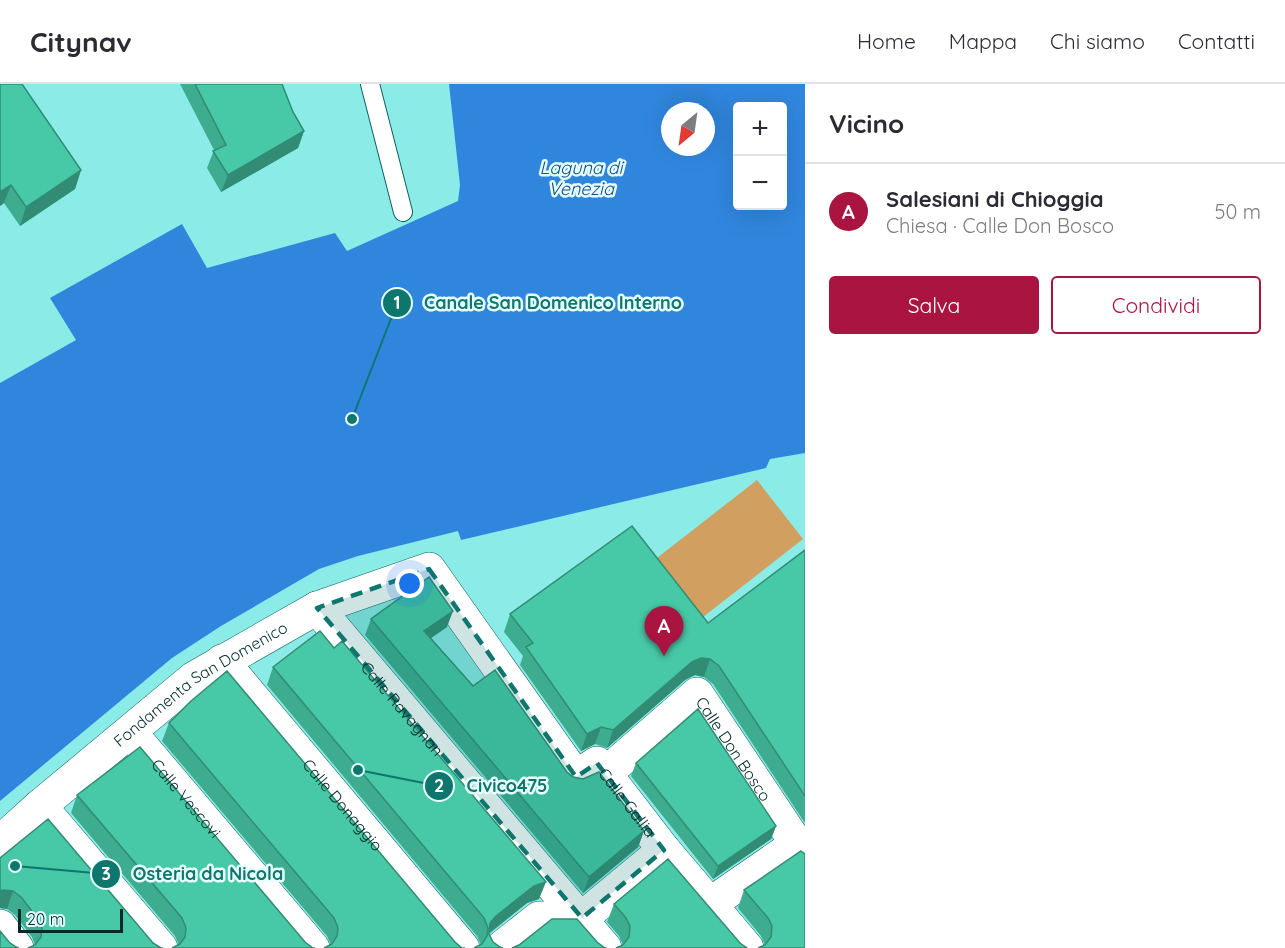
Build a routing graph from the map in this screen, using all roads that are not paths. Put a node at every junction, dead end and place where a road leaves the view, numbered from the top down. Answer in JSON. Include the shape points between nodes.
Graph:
{"nodes":[{"id":1,"x":370,"y":84,"type":"edge"},
{"id":2,"x":403,"y":212,"type":"dead end"},
{"id":3,"x":429,"y":569,"type":"joint"},
{"id":4,"x":318,"y":608,"type":"junction"},
{"id":5,"x":222,"y":661,"type":"junction"},
{"id":6,"x":130,"y":732,"type":"junction"},
{"id":7,"x":605,"y":774,"type":"junction"},
{"id":8,"x":40,"y":806,"type":"junction"},
{"id":9,"x":0,"y":842,"type":"edge"},
{"id":10,"x":801,"y":849,"type":"edge"},
{"id":11,"x":664,"y":850,"type":"junction"},
{"id":12,"x":710,"y":904,"type":"junction"},
{"id":13,"x":582,"y":918,"type":"junction"},
{"id":14,"x":0,"y":926,"type":"edge"},
{"id":15,"x":17,"y":948,"type":"edge"},
{"id":16,"x":161,"y":948,"type":"edge"},
{"id":17,"x":312,"y":948,"type":"edge"},
{"id":18,"x":463,"y":948,"type":"edge"},
{"id":19,"x":501,"y":948,"type":"edge"},
{"id":20,"x":605,"y":948,"type":"edge"},
{"id":21,"x":747,"y":948,"type":"edge"}],
"edges":[{"from":1,"to":2,"type":"lane"},
{"from":3,"to":4,"type":"street","name":"Fondamenta San Domenico"},
{"from":3,"to":7,"type":"street","name":"Calle Gallia","via":[[576,777],[597,763]]},
{"from":4,"to":5,"type":"street","name":"Fondamenta San Domenico"},
{"from":4,"to":13,"type":"street","name":"Calle Ravagnan"},
{"from":5,"to":6,"type":"street","name":"Fondamenta San Domenico","via":[[194,678]]},
{"from":5,"to":18,"type":"street","name":"Calle Donaggio"},
{"from":6,"to":8,"type":"street","name":"Fondamenta San Domenico"},
{"from":6,"to":17,"type":"street","name":"Calle Vescovi"},
{"from":7,"to":10,"type":"street","name":"Calle Don Bosco","via":[[697,694]]},
{"from":7,"to":11,"type":"street","name":"Calle Gallia"},
{"from":8,"to":9,"type":"street","name":"Fondamenta San Domenico"},
{"from":8,"to":16,"type":"street"},
{"from":10,"to":12,"type":"street","name":"Calle Don Bosco"},
{"from":11,"to":12,"type":"street","name":"Calle Gallia"},
{"from":11,"to":13,"type":"street"},
{"from":12,"to":21,"type":"street","name":"Calle Gallia"},
{"from":13,"to":19,"type":"street","via":[[539,918]]},
{"from":13,"to":20,"type":"street","name":"Calle Ravagnan"},
{"from":14,"to":15,"type":"street"}]}
